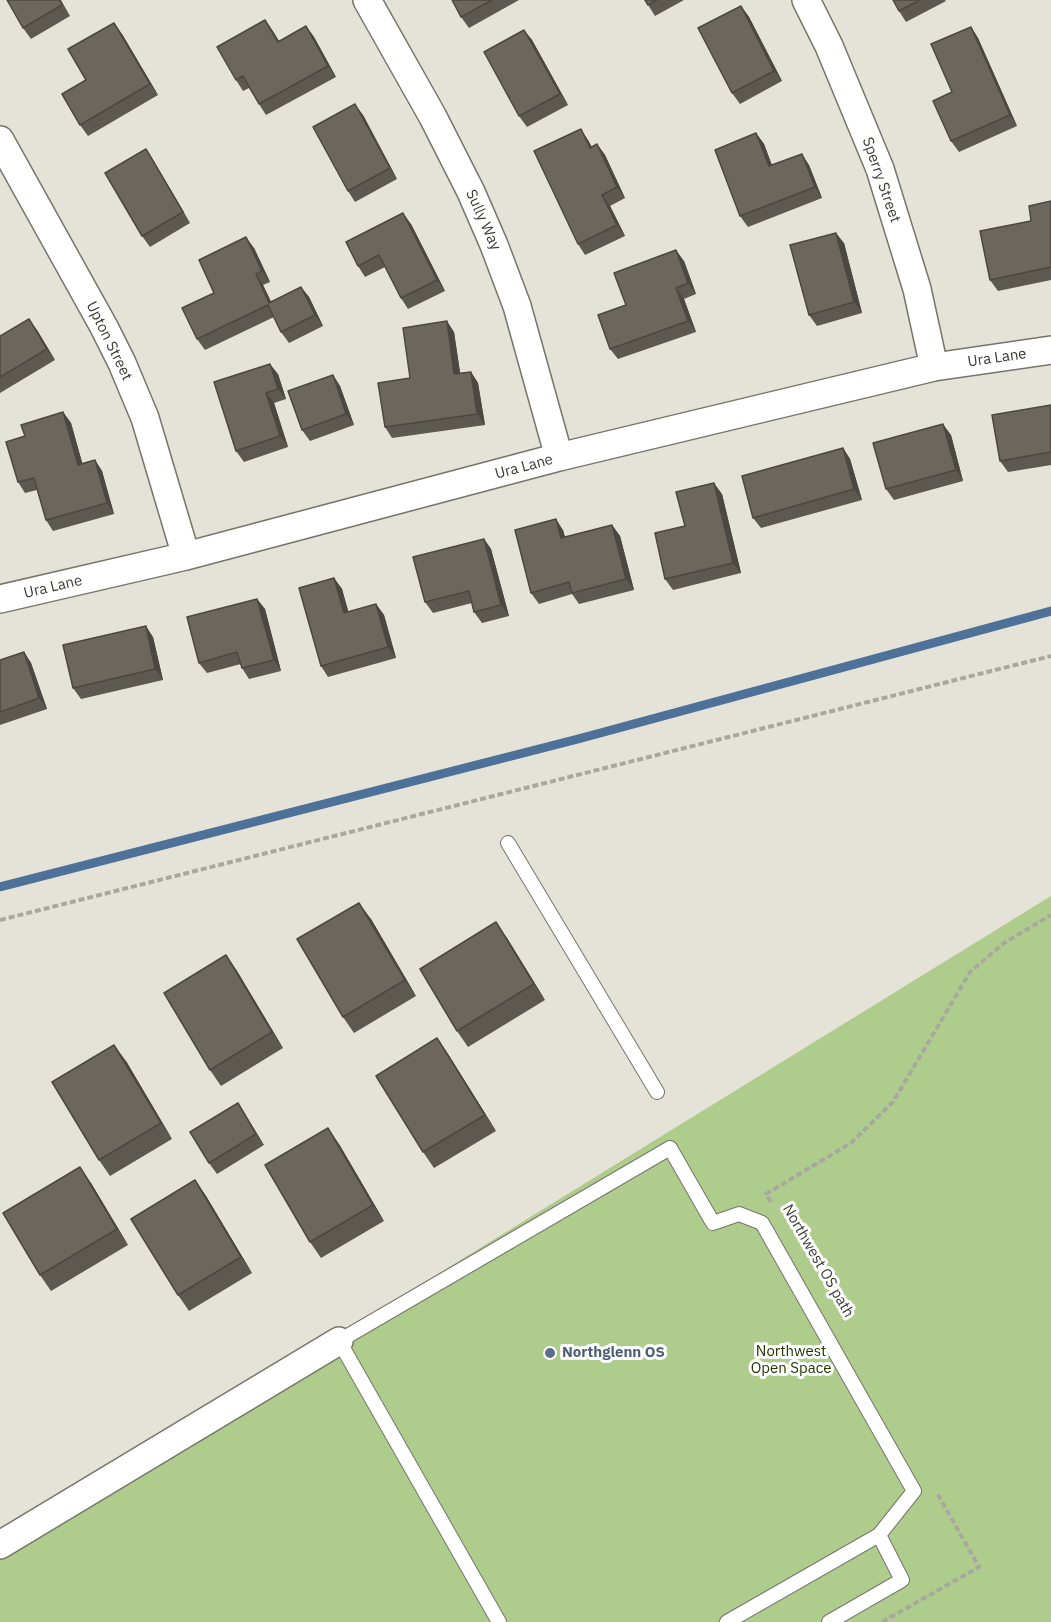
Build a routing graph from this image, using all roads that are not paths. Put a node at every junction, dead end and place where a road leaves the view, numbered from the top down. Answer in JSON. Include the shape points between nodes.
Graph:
{"nodes":[{"id":1,"x":367,"y":0,"type":"edge"},
{"id":2,"x":806,"y":0,"type":"edge"},
{"id":3,"x":0,"y":140,"type":"edge"},
{"id":4,"x":1051,"y":350,"type":"edge"},
{"id":5,"x":934,"y":367,"type":"junction"},
{"id":6,"x":559,"y":457,"type":"junction"},
{"id":7,"x":186,"y":556,"type":"junction"},
{"id":8,"x":0,"y":599,"type":"edge"},
{"id":9,"x":508,"y":843,"type":"dead end"},
{"id":10,"x":657,"y":1092,"type":"dead end"},
{"id":11,"x":339,"y":1341,"type":"junction"},
{"id":12,"x":879,"y":1535,"type":"junction"},
{"id":13,"x":0,"y":1545,"type":"edge"},
{"id":14,"x":499,"y":1622,"type":"edge"},
{"id":15,"x":727,"y":1622,"type":"edge"},
{"id":16,"x":829,"y":1622,"type":"edge"}],
"edges":[{"from":1,"to":6,"type":"street","name":"Sully Way","via":[[433,117],[494,244],[517,306]]},
{"from":2,"to":5,"type":"street","name":"Sperry Street","via":[[880,169],[917,289]]},
{"from":3,"to":7,"type":"street","name":"Upton Street","via":[[122,363],[145,418]]},
{"from":4,"to":5,"type":"street","name":"Ura Lane"},
{"from":5,"to":6,"type":"street","name":"Ura Lane"},
{"from":6,"to":7,"type":"street","name":"Ura Lane"},
{"from":7,"to":8,"type":"street","name":"Ura Lane"},
{"from":9,"to":10,"type":"lane"},
{"from":11,"to":12,"type":"lane","via":[[670,1148],[713,1223],[739,1214],[762,1222],[914,1491]]},
{"from":11,"to":13,"type":"street"},
{"from":11,"to":14,"type":"lane"},
{"from":12,"to":15,"type":"lane"},
{"from":12,"to":16,"type":"lane","via":[[902,1580]]}]}
